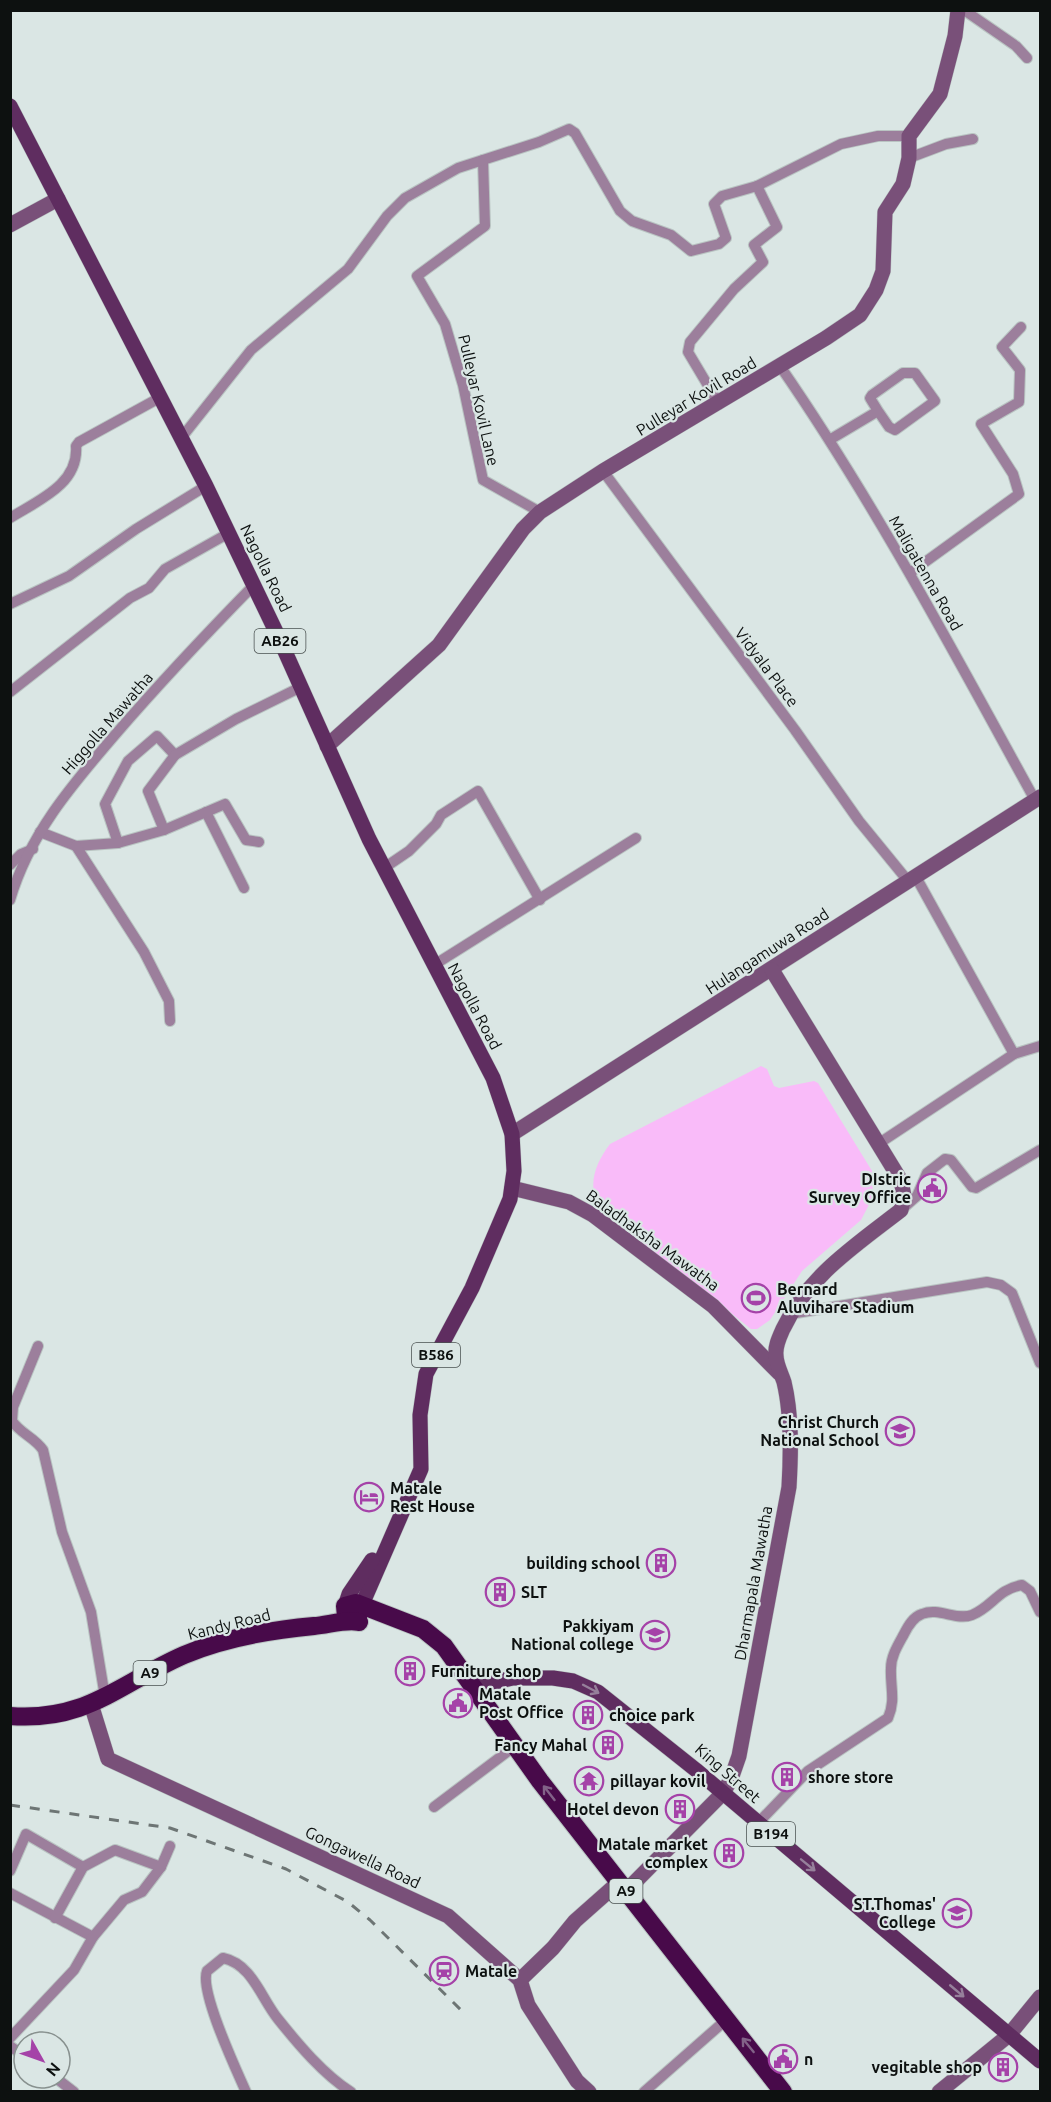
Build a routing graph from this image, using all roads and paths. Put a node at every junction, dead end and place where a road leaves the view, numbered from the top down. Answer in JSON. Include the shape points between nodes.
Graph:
{"nodes":[{"id":1,"x":958,"y":10,"type":"edge"},
{"id":2,"x":964,"y":10,"type":"edge"},
{"id":3,"x":1027,"y":58,"type":"dead end"},
{"id":4,"x":10,"y":106,"type":"edge"},
{"id":5,"x":909,"y":136,"type":"junction"},
{"id":6,"x":973,"y":139,"type":"dead end"},
{"id":7,"x":909,"y":158,"type":"junction"},
{"id":8,"x":483,"y":160,"type":"junction"},
{"id":9,"x":757,"y":186,"type":"junction"},
{"id":10,"x":58,"y":199,"type":"junction"},
{"id":11,"x":10,"y":225,"type":"edge"},
{"id":12,"x":1021,"y":327,"type":"dead end"},
{"id":13,"x":780,"y":366,"type":"junction"},
{"id":14,"x":161,"y":397,"type":"junction"},
{"id":15,"x":719,"y":404,"type":"junction"},
{"id":16,"x":878,"y":411,"type":"junction"},
{"id":17,"x":182,"y":437,"type":"junction"},
{"id":18,"x":831,"y":439,"type":"junction"},
{"id":19,"x":603,"y":471,"type":"junction"},
{"id":20,"x":206,"y":486,"type":"junction"},
{"id":21,"x":540,"y":512,"type":"junction"},
{"id":22,"x":10,"y":518,"type":"edge"},
{"id":23,"x":229,"y":533,"type":"junction"},
{"id":24,"x":910,"y":573,"type":"junction"},
{"id":25,"x":254,"y":585,"type":"junction"},
{"id":26,"x":10,"y":604,"type":"edge"},
{"id":27,"x":301,"y":687,"type":"junction"},
{"id":28,"x":10,"y":692,"type":"edge"},
{"id":29,"x":327,"y":746,"type":"junction"},
{"id":30,"x":175,"y":755,"type":"junction"},
{"id":31,"x":1038,"y":799,"type":"edge"},
{"id":32,"x":206,"y":812,"type":"junction"},
{"id":33,"x":164,"y":830,"type":"junction"},
{"id":34,"x":40,"y":832,"type":"junction"},
{"id":35,"x":636,"y":838,"type":"dead end"},
{"id":36,"x":259,"y":842,"type":"dead end"},
{"id":37,"x":118,"y":843,"type":"junction"},
{"id":38,"x":76,"y":846,"type":"junction"},
{"id":39,"x":33,"y":849,"type":"junction"},
{"id":40,"x":10,"y":865,"type":"edge"},
{"id":41,"x":384,"y":867,"type":"junction"},
{"id":42,"x":912,"y":879,"type":"junction"},
{"id":43,"x":244,"y":888,"type":"dead end"},
{"id":44,"x":10,"y":900,"type":"edge"},
{"id":45,"x":540,"y":900,"type":"junction"},
{"id":46,"x":434,"y":965,"type":"junction"},
{"id":47,"x":771,"y":970,"type":"junction"},
{"id":48,"x":170,"y":1021,"type":"dead end"},
{"id":49,"x":1041,"y":1046,"type":"edge"},
{"id":50,"x":1014,"y":1054,"type":"junction"},
{"id":51,"x":512,"y":1134,"type":"junction"},
{"id":52,"x":878,"y":1144,"type":"junction"},
{"id":53,"x":1041,"y":1150,"type":"edge"},
{"id":54,"x":512,"y":1188,"type":"junction"},
{"id":55,"x":901,"y":1210,"type":"junction"},
{"id":56,"x":790,"y":1314,"type":"junction"},
{"id":57,"x":38,"y":1346,"type":"dead end"},
{"id":58,"x":1041,"y":1363,"type":"edge"},
{"id":59,"x":781,"y":1375,"type":"junction"},
{"id":60,"x":353,"y":1611,"type":"junction"},
{"id":61,"x":1041,"y":1612,"type":"edge"},
{"id":62,"x":473,"y":1687,"type":"junction"},
{"id":63,"x":98,"y":1701,"type":"junction"},
{"id":64,"x":10,"y":1716,"type":"edge"},
{"id":65,"x":515,"y":1746,"type":"junction"},
{"id":66,"x":723,"y":1793,"type":"junction"},
{"id":67,"x":434,"y":1807,"type":"dead end"},
{"id":68,"x":759,"y":1823,"type":"junction"},
{"id":69,"x":170,"y":1846,"type":"dead end"},
{"id":70,"x":83,"y":1867,"type":"junction"},
{"id":71,"x":161,"y":1867,"type":"junction"},
{"id":72,"x":10,"y":1871,"type":"edge"},
{"id":73,"x":622,"y":1886,"type":"junction"},
{"id":74,"x":10,"y":1893,"type":"edge"},
{"id":75,"x":56,"y":1918,"type":"junction"},
{"id":76,"x":93,"y":1937,"type":"junction"},
{"id":77,"x":520,"y":1980,"type":"junction"},
{"id":78,"x":1041,"y":1997,"type":"edge"},
{"id":79,"x":727,"y":2019,"type":"junction"},
{"id":80,"x":1009,"y":2035,"type":"junction"},
{"id":81,"x":10,"y":2038,"type":"edge"},
{"id":82,"x":1041,"y":2061,"type":"edge"},
{"id":83,"x":246,"y":2091,"type":"edge"},
{"id":84,"x":351,"y":2091,"type":"edge"},
{"id":85,"x":589,"y":2091,"type":"edge"},
{"id":86,"x":645,"y":2091,"type":"edge"},
{"id":87,"x":783,"y":2091,"type":"edge"},
{"id":88,"x":939,"y":2091,"type":"edge"}],
"edges":[{"from":1,"to":5,"type":"street","via":[[940,94]]},
{"from":2,"to":3,"type":"street"},
{"from":4,"to":10,"type":"main road","name":"Nagolla Road","number":"AB26"},
{"from":5,"to":7,"type":"street","name":"Pulleyar Kovil Road"},
{"from":5,"to":9,"type":"street","via":[[878,136],[841,144]]},
{"from":6,"to":7,"type":"street"},
{"from":7,"to":13,"type":"street","name":"Pulleyar Kovil Road","via":[[903,184],[885,212],[883,271],[870,299],[860,315]]},
{"from":8,"to":9,"type":"street","via":[[569,129],[620,211],[632,221],[670,235],[691,251],[719,244],[726,238],[714,204],[722,196]]},
{"from":8,"to":17,"type":"street","via":[[458,168],[405,198],[348,269],[251,350]]},
{"from":8,"to":21,"type":"street","name":"Pulleyar Kovil Lane","via":[[485,226],[417,276],[446,324],[483,480]]},
{"from":9,"to":15,"type":"street","via":[[777,227],[754,245],[763,262],[690,342],[688,352]]},
{"from":10,"to":11,"type":"street"},
{"from":10,"to":14,"type":"main road","name":"Nagolla Road","number":"AB26"},
{"from":12,"to":24,"type":"street","via":[[1002,347],[1020,370],[1018,402],[981,424],[1013,474],[1019,494]]},
{"from":13,"to":15,"type":"street","name":"Pulleyar Kovil Road"},
{"from":13,"to":18,"type":"street","name":"Maligatenna Road"},
{"from":14,"to":17,"type":"main road","name":"Nagolla Road","number":"AB26"},
{"from":14,"to":22,"type":"street","via":[[79,442],[73,472],[64,482]]},
{"from":15,"to":19,"type":"street","name":"Pulleyar Kovil Road"},
{"from":16,"to":16,"type":"street","via":[[872,395],[910,371],[935,401],[895,430]]},
{"from":16,"to":18,"type":"street"},
{"from":17,"to":20,"type":"main road","name":"Nagolla Road","number":"AB26"},
{"from":18,"to":24,"type":"street","name":"Maligatenna Road"},
{"from":19,"to":21,"type":"street","name":"Pulleyar Kovil Road"},
{"from":19,"to":42,"type":"street","name":"Vidyala Place","via":[[859,821]]},
{"from":20,"to":23,"type":"main road","name":"Nagolla Road","number":"AB26"},
{"from":20,"to":26,"type":"street","via":[[69,576]]},
{"from":21,"to":29,"type":"street","name":"Pulleyar Kovil Road","via":[[523,529],[439,645]]},
{"from":23,"to":25,"type":"main road","name":"Nagolla Road","number":"AB26"},
{"from":23,"to":28,"type":"street","via":[[165,569],[149,588],[130,598]]},
{"from":24,"to":31,"type":"street","name":"Maligatenna Road"},
{"from":25,"to":27,"type":"main road","name":"Nagolla Road","number":"AB26"},
{"from":25,"to":34,"type":"street","name":"Higgolla Mawatha","via":[[147,697],[50,813]]},
{"from":27,"to":29,"type":"main road","name":"Nagolla Road","number":"AB26"},
{"from":27,"to":30,"type":"street"},
{"from":29,"to":41,"type":"main road","name":"Nagolla Road","number":"AB26"},
{"from":30,"to":33,"type":"street","via":[[148,790]]},
{"from":30,"to":37,"type":"street","via":[[157,736],[128,760],[105,804]]},
{"from":31,"to":42,"type":"street","name":"Hulangamuwa Road"},
{"from":32,"to":33,"type":"street"},
{"from":32,"to":36,"type":"street","via":[[225,804],[246,840]]},
{"from":32,"to":43,"type":"street"},
{"from":33,"to":37,"type":"street"},
{"from":34,"to":38,"type":"street"},
{"from":34,"to":39,"type":"street","name":"Higgolla Mawatha"},
{"from":35,"to":45,"type":"street"},
{"from":37,"to":38,"type":"street"},
{"from":38,"to":48,"type":"street","via":[[144,952],[169,1001]]},
{"from":39,"to":40,"type":"street"},
{"from":39,"to":44,"type":"street","name":"Higgolla Mawatha"},
{"from":41,"to":45,"type":"street","via":[[409,851],[441,815],[478,791]]},
{"from":41,"to":46,"type":"main road","name":"Nagolla Road","number":"AB26"},
{"from":42,"to":47,"type":"street","name":"Hulangamuwa Road"},
{"from":42,"to":50,"type":"street","name":"Vidyala Place"},
{"from":45,"to":46,"type":"street"},
{"from":46,"to":51,"type":"main road","name":"Nagolla Road","number":"AB26","via":[[493,1078]]},
{"from":47,"to":51,"type":"street","name":"Hulangamuwa Road"},
{"from":47,"to":52,"type":"street"},
{"from":49,"to":50,"type":"street"},
{"from":50,"to":52,"type":"street"},
{"from":51,"to":54,"type":"main road","name":"Nagolla Road","number":"AB26"},
{"from":52,"to":55,"type":"street","via":[[901,1181]]},
{"from":53,"to":55,"type":"street","via":[[976,1188],[951,1160],[945,1159],[927,1173],[917,1197]]},
{"from":54,"to":59,"type":"street","name":"Baladhaksha Mawatha","via":[[569,1202],[593,1215],[713,1306]]},
{"from":54,"to":60,"type":"main road","number":"B586","via":[[492,1246],[426,1374],[420,1415],[421,1469]]},
{"from":55,"to":56,"type":"street","name":"Dharmapala Mawatha","via":[[831,1264]]},
{"from":56,"to":58,"type":"street","via":[[987,1282],[1001,1285],[1017,1302]]},
{"from":56,"to":59,"type":"street","name":"Dharmapala Mawatha","via":[[776,1346]]},
{"from":57,"to":63,"type":"street","via":[[13,1407],[12,1421],[19,1431],[36,1439],[43,1450],[62,1532],[91,1612]]},
{"from":59,"to":66,"type":"street","name":"Dharmapala Mawatha","via":[[791,1446],[789,1487],[742,1744]]},
{"from":60,"to":62,"type":"highway","name":"Kandy Road","number":"A9","via":[[423,1629],[437,1639]]},
{"from":60,"to":63,"type":"highway","name":"Kandy Road","number":"A9","via":[[292,1629],[205,1647]]},
{"from":61,"to":68,"type":"street","via":[[1030,1591],[1022,1585],[1008,1587],[973,1614],[919,1614],[909,1624],[893,1656],[894,1705],[888,1718],[808,1771]]},
{"from":62,"to":65,"type":"highway","number":"A9"},
{"from":62,"to":66,"type":"main road","name":"King Street","number":"B194","one_way":true,"via":[[513,1678],[543,1677],[588,1686],[644,1726]]},
{"from":63,"to":64,"type":"highway","name":"Kandy Road","number":"A9","via":[[55,1716]]},
{"from":63,"to":77,"type":"street","name":"Gongawella Road","via":[[108,1759],[448,1916]]},
{"from":65,"to":67,"type":"street"},
{"from":73,"to":65,"type":"highway","number":"A9","one_way":true},
{"from":66,"to":68,"type":"main road","name":"King Street","number":"B194"},
{"from":66,"to":73,"type":"street"},
{"from":68,"to":80,"type":"main road","name":"King Street","number":"B194","one_way":true},
{"from":69,"to":71,"type":"street"},
{"from":70,"to":71,"type":"street","via":[[115,1850]]},
{"from":70,"to":72,"type":"street","via":[[26,1834]]},
{"from":70,"to":75,"type":"street"},
{"from":71,"to":76,"type":"street","via":[[142,1892],[124,1900]]},
{"from":73,"to":77,"type":"street","via":[[575,1921],[554,1948]]},
{"from":73,"to":79,"type":"highway","number":"A9"},
{"from":74,"to":75,"type":"street"},
{"from":75,"to":76,"type":"street"},
{"from":76,"to":81,"type":"street","via":[[74,1970]]},
{"from":77,"to":85,"type":"street","name":"Gongawella Road","via":[[528,2005],[577,2081]]},
{"from":78,"to":80,"type":"street"},
{"from":79,"to":86,"type":"street"},
{"from":87,"to":79,"type":"highway","number":"A9","one_way":true},
{"from":80,"to":82,"type":"main road","name":"King Street","number":"B194"},
{"from":80,"to":88,"type":"street"},
{"from":83,"to":84,"type":"street","via":[[206,1987],[207,1971],[223,1958],[238,1963],[246,1971],[277,2018],[322,2067]]}]}
